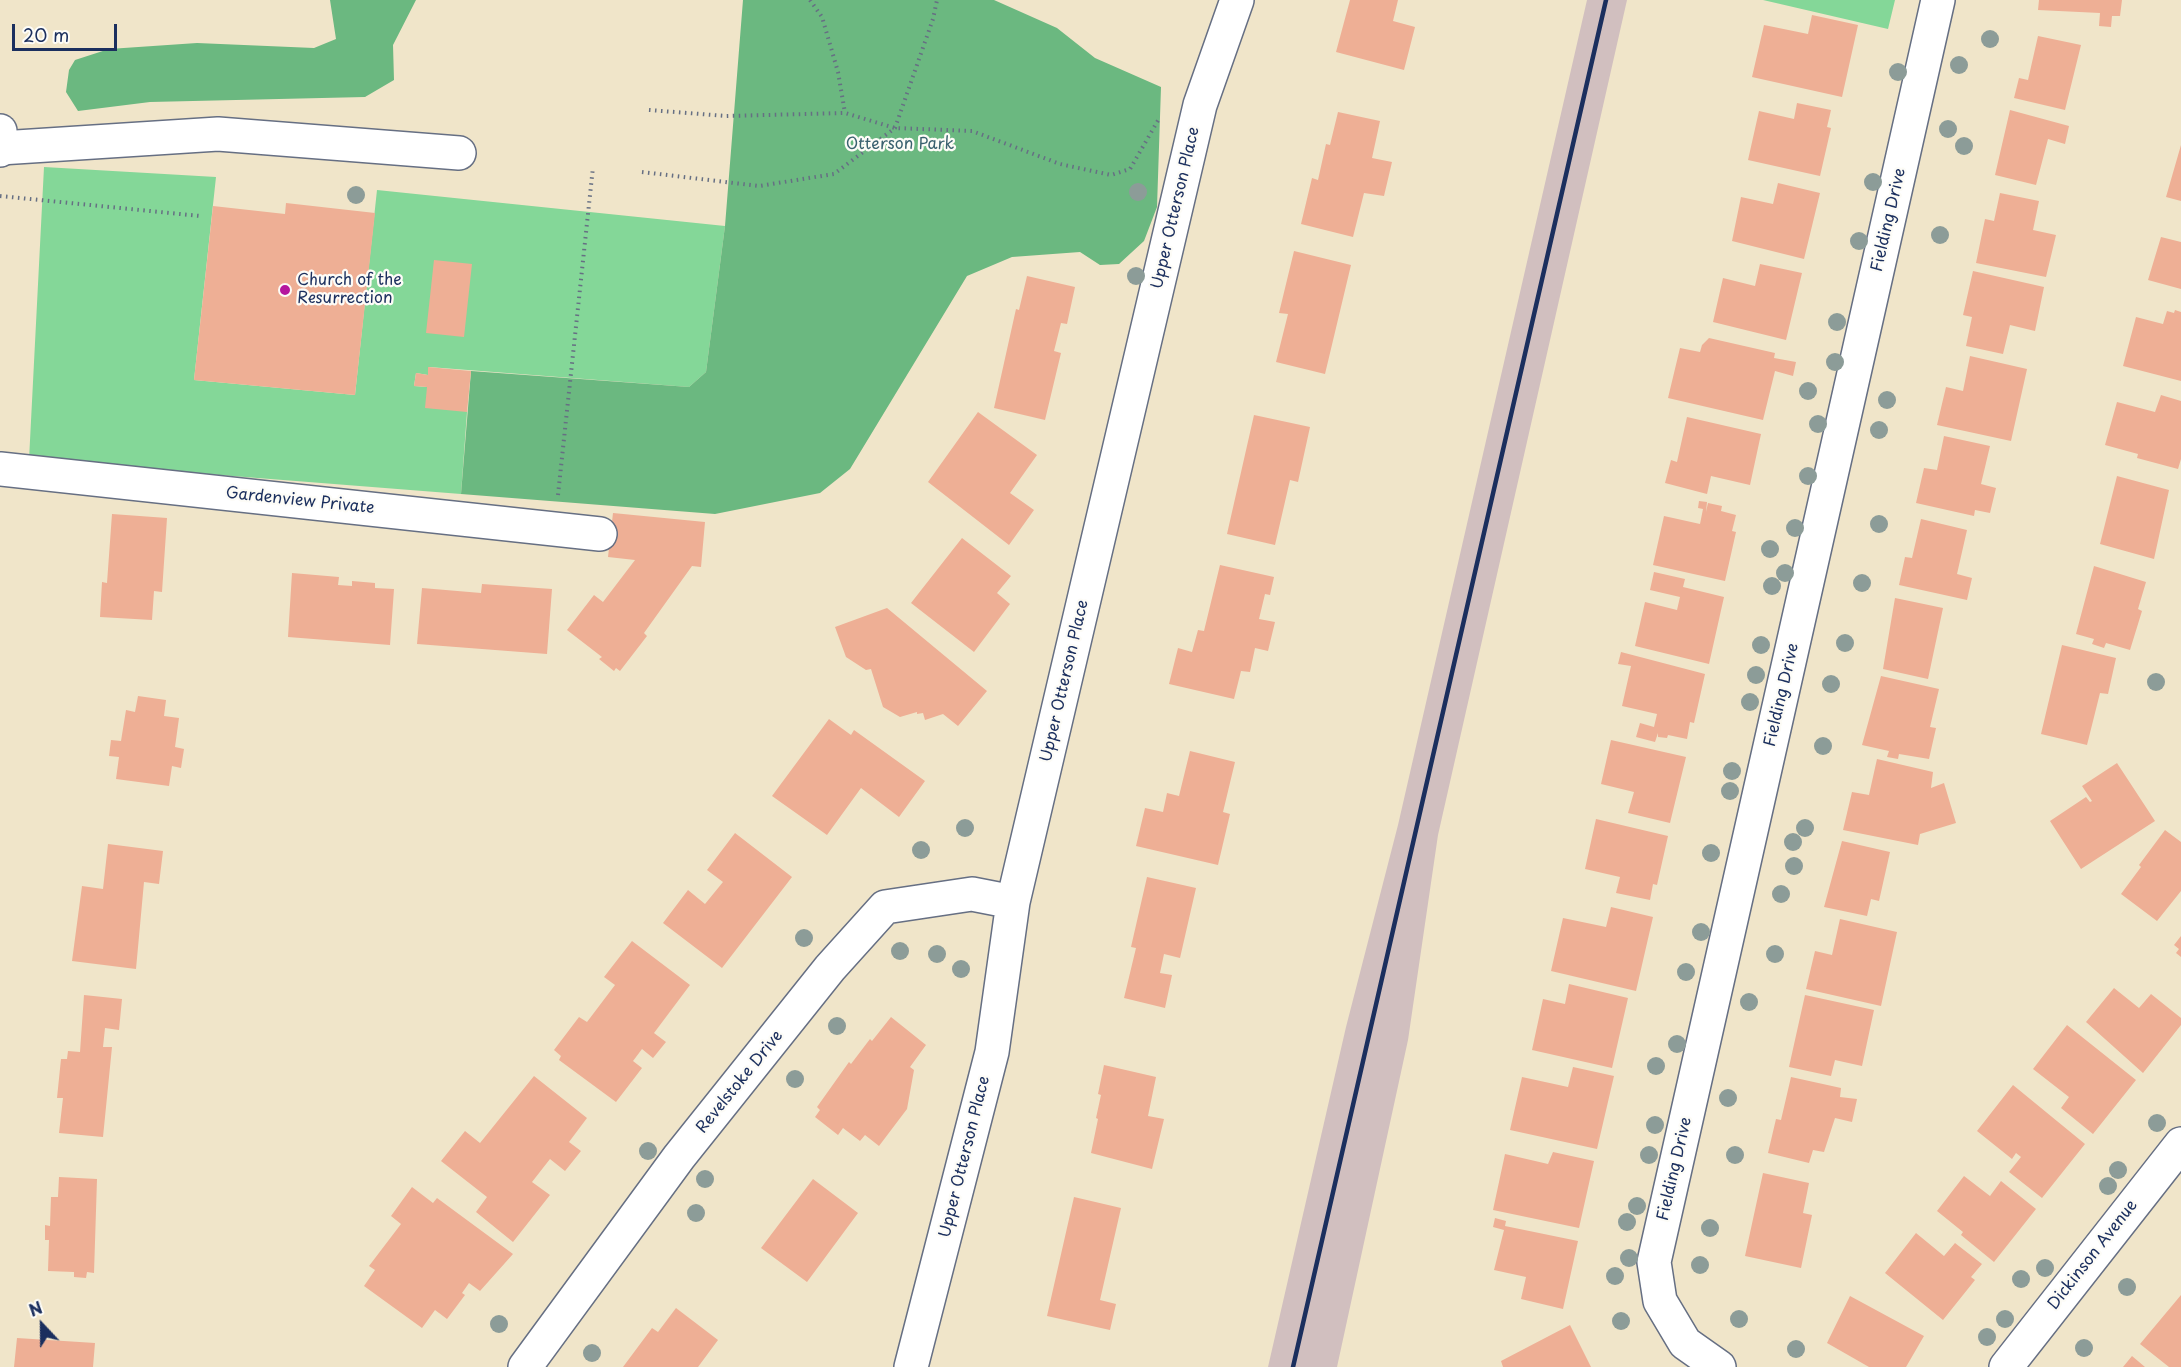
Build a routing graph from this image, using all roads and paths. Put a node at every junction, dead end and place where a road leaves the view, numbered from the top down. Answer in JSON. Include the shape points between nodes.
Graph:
{"nodes":[{"id":1,"x":810,"y":0,"type":"edge"},
{"id":2,"x":937,"y":0,"type":"edge"},
{"id":3,"x":1237,"y":0,"type":"edge"},
{"id":4,"x":1938,"y":0,"type":"edge"},
{"id":5,"x":1200,"y":105,"type":"junction"},
{"id":6,"x":650,"y":111,"type":"dead end"},
{"id":7,"x":845,"y":113,"type":"junction"},
{"id":8,"x":895,"y":128,"type":"junction"},
{"id":9,"x":0,"y":131,"type":"edge"},
{"id":10,"x":0,"y":149,"type":"edge"},
{"id":11,"x":459,"y":153,"type":"dead end"},
{"id":12,"x":593,"y":167,"type":"dead end"},
{"id":13,"x":642,"y":172,"type":"dead end"},
{"id":14,"x":0,"y":196,"type":"edge"},
{"id":15,"x":200,"y":216,"type":"dead end"},
{"id":16,"x":0,"y":469,"type":"edge"},
{"id":17,"x":554,"y":529,"type":"junction"},
{"id":18,"x":600,"y":534,"type":"dead end"},
{"id":19,"x":1013,"y":902,"type":"junction"},
{"id":20,"x":2181,"y":1144,"type":"edge"},
{"id":21,"x":525,"y":1367,"type":"edge"},
{"id":22,"x":911,"y":1367,"type":"edge"},
{"id":23,"x":1719,"y":1367,"type":"edge"},
{"id":24,"x":2006,"y":1367,"type":"edge"}],
"edges":[{"from":1,"to":7,"type":"path","via":[[822,17]]},
{"from":2,"to":8,"type":"path"},
{"from":3,"to":5,"type":"street","name":"Upper Otterson Place"},
{"from":4,"to":23,"type":"street","name":"Fielding Drive","via":[[1654,1262],[1660,1301],[1685,1343]]},
{"from":5,"to":8,"type":"path","via":[[1160,116],[1130,169],[1111,175],[1060,164],[972,131]]},
{"from":5,"to":19,"type":"street","name":"Upper Otterson Place"},
{"from":6,"to":7,"type":"path","via":[[726,116]]},
{"from":7,"to":8,"type":"path"},
{"from":8,"to":13,"type":"path","via":[[834,174],[746,186]]},
{"from":9,"to":10,"type":"street"},
{"from":10,"to":11,"type":"street","via":[[218,134]]},
{"from":12,"to":17,"type":"path"},
{"from":14,"to":15,"type":"path"},
{"from":16,"to":17,"type":"street","name":"Gardenview Private"},
{"from":17,"to":18,"type":"street","name":"Gardenview Private"},
{"from":19,"to":21,"type":"street","name":"Revelstoke Drive","via":[[972,894],[885,907],[830,968],[679,1157]]},
{"from":19,"to":22,"type":"street","name":"Upper Otterson Place","via":[[993,1052]]},
{"from":20,"to":24,"type":"street","name":"Dickinson Avenue"}]}
